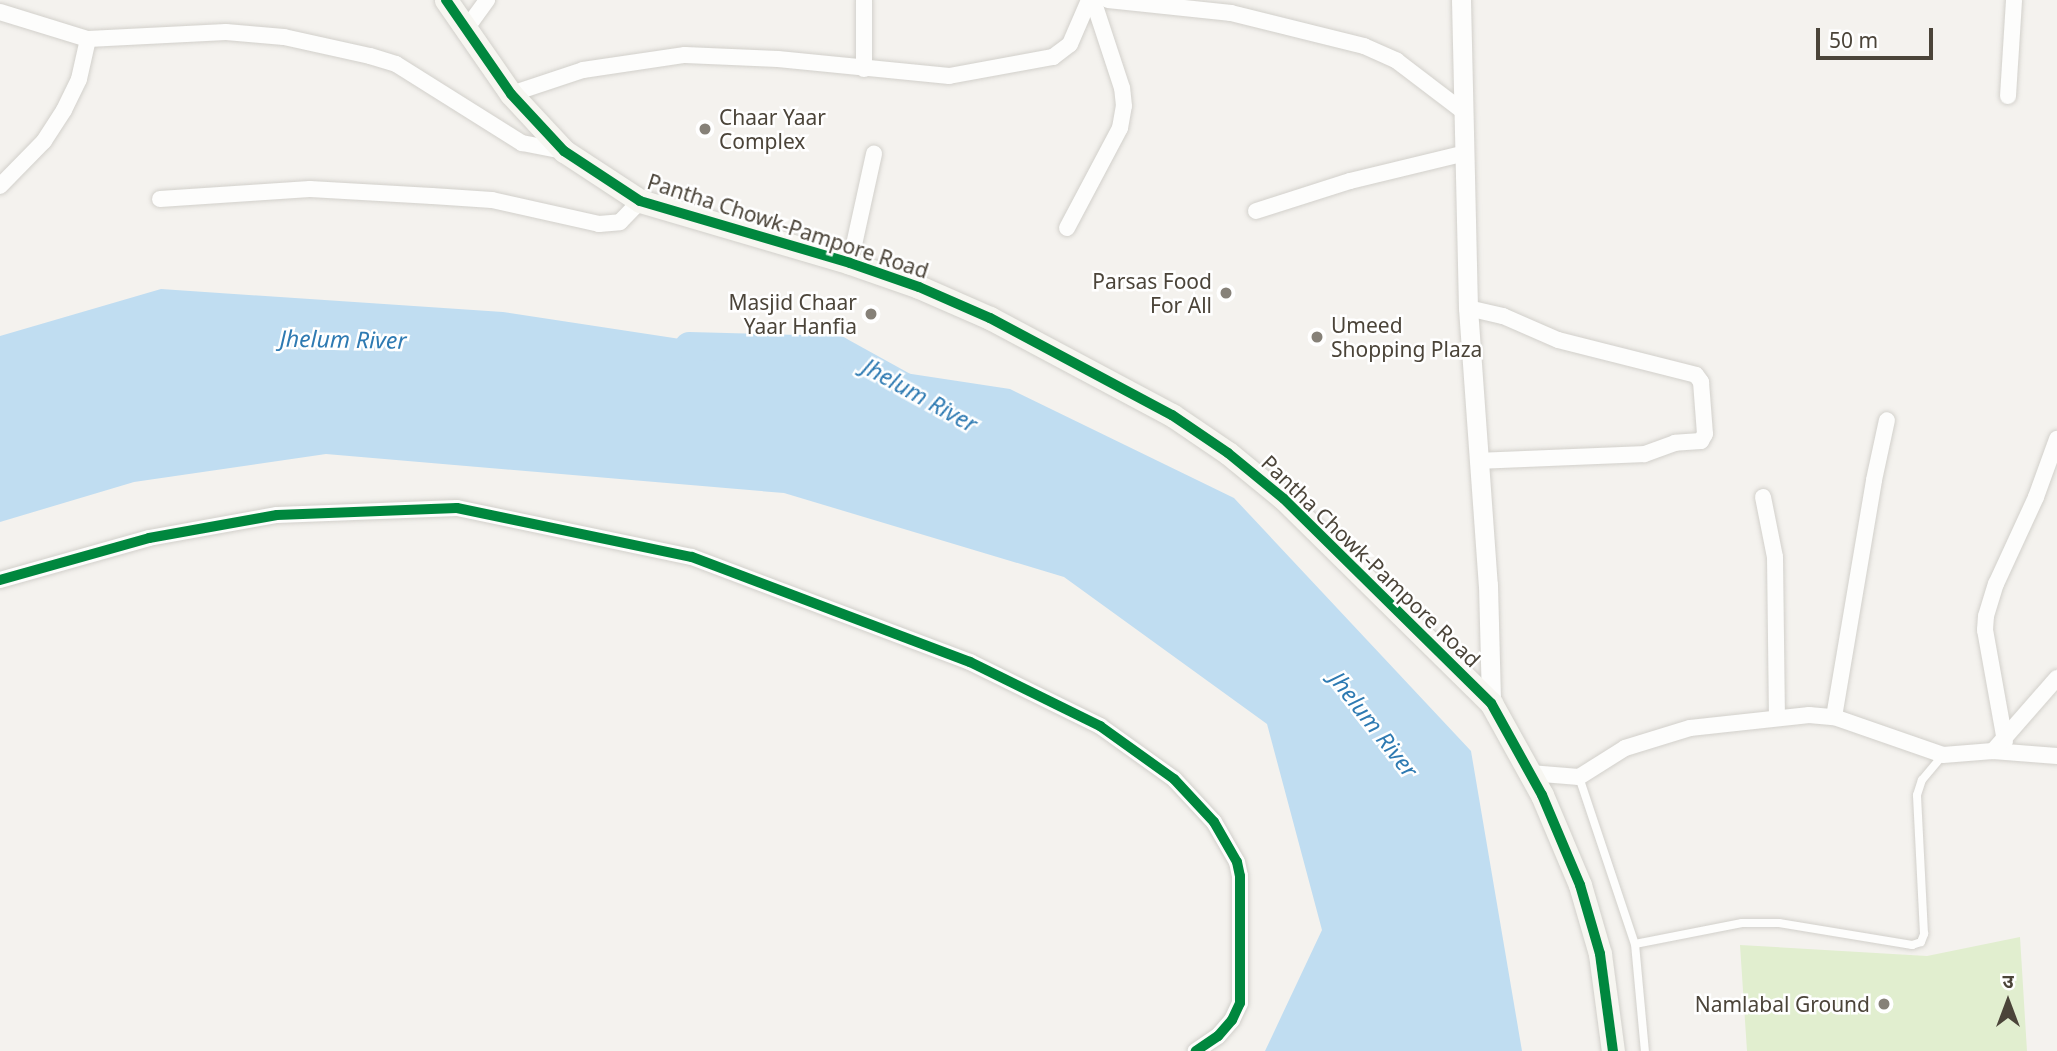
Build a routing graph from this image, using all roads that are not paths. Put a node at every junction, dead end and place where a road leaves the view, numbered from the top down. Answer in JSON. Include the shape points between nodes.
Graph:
{"nodes":[{"id":1,"x":446,"y":0,"type":"edge"},
{"id":2,"x":487,"y":0,"type":"edge"},
{"id":3,"x":864,"y":0,"type":"edge"},
{"id":4,"x":1091,"y":0,"type":"edge"},
{"id":5,"x":1108,"y":0,"type":"edge"},
{"id":6,"x":1461,"y":0,"type":"edge"},
{"id":7,"x":2014,"y":0,"type":"edge"},
{"id":8,"x":1214,"y":6,"type":"edge"},
{"id":9,"x":0,"y":12,"type":"edge"},
{"id":10,"x":466,"y":29,"type":"junction"},
{"id":11,"x":88,"y":39,"type":"junction"},
{"id":12,"x":864,"y":69,"type":"junction"},
{"id":13,"x":511,"y":94,"type":"junction"},
{"id":14,"x":2008,"y":96,"type":"dead end"},
{"id":15,"x":1464,"y":112,"type":"junction"},
{"id":16,"x":564,"y":151,"type":"junction"},
{"id":17,"x":1465,"y":153,"type":"junction"},
{"id":18,"x":874,"y":154,"type":"dead end"},
{"id":19,"x":0,"y":186,"type":"edge"},
{"id":20,"x":160,"y":199,"type":"dead end"},
{"id":21,"x":640,"y":201,"type":"junction"},
{"id":22,"x":1256,"y":211,"type":"dead end"},
{"id":23,"x":1067,"y":228,"type":"dead end"},
{"id":24,"x":850,"y":263,"type":"junction"},
{"id":25,"x":1468,"y":308,"type":"junction"},
{"id":26,"x":1887,"y":420,"type":"dead end"},
{"id":27,"x":2057,"y":439,"type":"edge"},
{"id":28,"x":1478,"y":461,"type":"junction"},
{"id":29,"x":1763,"y":497,"type":"dead end"},
{"id":30,"x":0,"y":580,"type":"edge"},
{"id":31,"x":2057,"y":678,"type":"edge"},
{"id":32,"x":1491,"y":703,"type":"junction"},
{"id":33,"x":1777,"y":717,"type":"junction"},
{"id":34,"x":1834,"y":717,"type":"junction"},
{"id":35,"x":1999,"y":746,"type":"junction"},
{"id":36,"x":1943,"y":755,"type":"junction"},
{"id":37,"x":2057,"y":756,"type":"edge"},
{"id":38,"x":1530,"y":773,"type":"junction"},
{"id":39,"x":1579,"y":777,"type":"junction"},
{"id":40,"x":1635,"y":944,"type":"junction"},
{"id":41,"x":1196,"y":1051,"type":"edge"},
{"id":42,"x":1613,"y":1051,"type":"edge"},
{"id":43,"x":1644,"y":1051,"type":"edge"}],
"edges":[{"from":1,"to":10,"type":"main road","name":"Pantha Chowk-Pampore Road"},
{"from":2,"to":10,"type":"street"},
{"from":3,"to":12,"type":"street"},
{"from":4,"to":12,"type":"street","via":[[1069,44],[1053,57],[949,76]]},
{"from":4,"to":23,"type":"street","via":[[1124,106],[1120,128]]},
{"from":5,"to":8,"type":"street"},
{"from":6,"to":15,"type":"street"},
{"from":7,"to":14,"type":"street"},
{"from":8,"to":15,"type":"street","via":[[1380,52]]},
{"from":9,"to":11,"type":"street"},
{"from":10,"to":13,"type":"main road","name":"Pantha Chowk-Pampore Road"},
{"from":11,"to":16,"type":"street","via":[[226,32],[284,37],[347,50],[396,64],[522,144]]},
{"from":11,"to":19,"type":"street","via":[[79,79],[64,110],[44,141]]},
{"from":12,"to":13,"type":"street","via":[[685,55],[583,70]]},
{"from":13,"to":16,"type":"main road","name":"Pantha Chowk-Pampore Road"},
{"from":15,"to":17,"type":"street"},
{"from":16,"to":21,"type":"main road","name":"Pantha Chowk-Pampore Road"},
{"from":17,"to":22,"type":"street","via":[[1350,181]]},
{"from":17,"to":25,"type":"street"},
{"from":18,"to":24,"type":"street"},
{"from":20,"to":21,"type":"street","via":[[310,189],[492,200],[599,224],[620,222]]},
{"from":21,"to":24,"type":"main road","name":"Pantha Chowk-Pampore Road"},
{"from":24,"to":32,"type":"main road","name":"Pantha Chowk-Pampore Road","via":[[990,318],[1172,415],[1217,445],[1283,499]]},
{"from":25,"to":28,"type":"street"},
{"from":25,"to":28,"type":"street","via":[[1503,316],[1558,340],[1696,375],[1701,382],[1705,434],[1701,441],[1675,443],[1644,454]]},
{"from":26,"to":34,"type":"street"},
{"from":27,"to":35,"type":"street","via":[[1986,616]]},
{"from":28,"to":32,"type":"street"},
{"from":29,"to":33,"type":"street","via":[[1775,557]]},
{"from":30,"to":41,"type":"street","via":[[149,538],[277,515],[457,508],[692,556],[970,662],[1100,726],[1174,779],[1214,822],[1240,876],[1240,1003],[1218,1036]]},
{"from":31,"to":35,"type":"street"},
{"from":32,"to":38,"type":"main road","name":"Pantha Chowk-Pampore Road"},
{"from":33,"to":34,"type":"street"},
{"from":33,"to":39,"type":"street","via":[[1689,728],[1639,742]]},
{"from":34,"to":36,"type":"street"},
{"from":35,"to":36,"type":"street"},
{"from":35,"to":37,"type":"street"},
{"from":36,"to":40,"type":"lane","via":[[1922,780],[1917,795],[1921,942],[1912,945],[1834,929],[1742,923]]},
{"from":38,"to":39,"type":"street"},
{"from":38,"to":42,"type":"main road","name":"Pantha Chowk-Pampore Road","via":[[1591,918]]},
{"from":39,"to":40,"type":"lane"},
{"from":40,"to":43,"type":"lane"}]}
